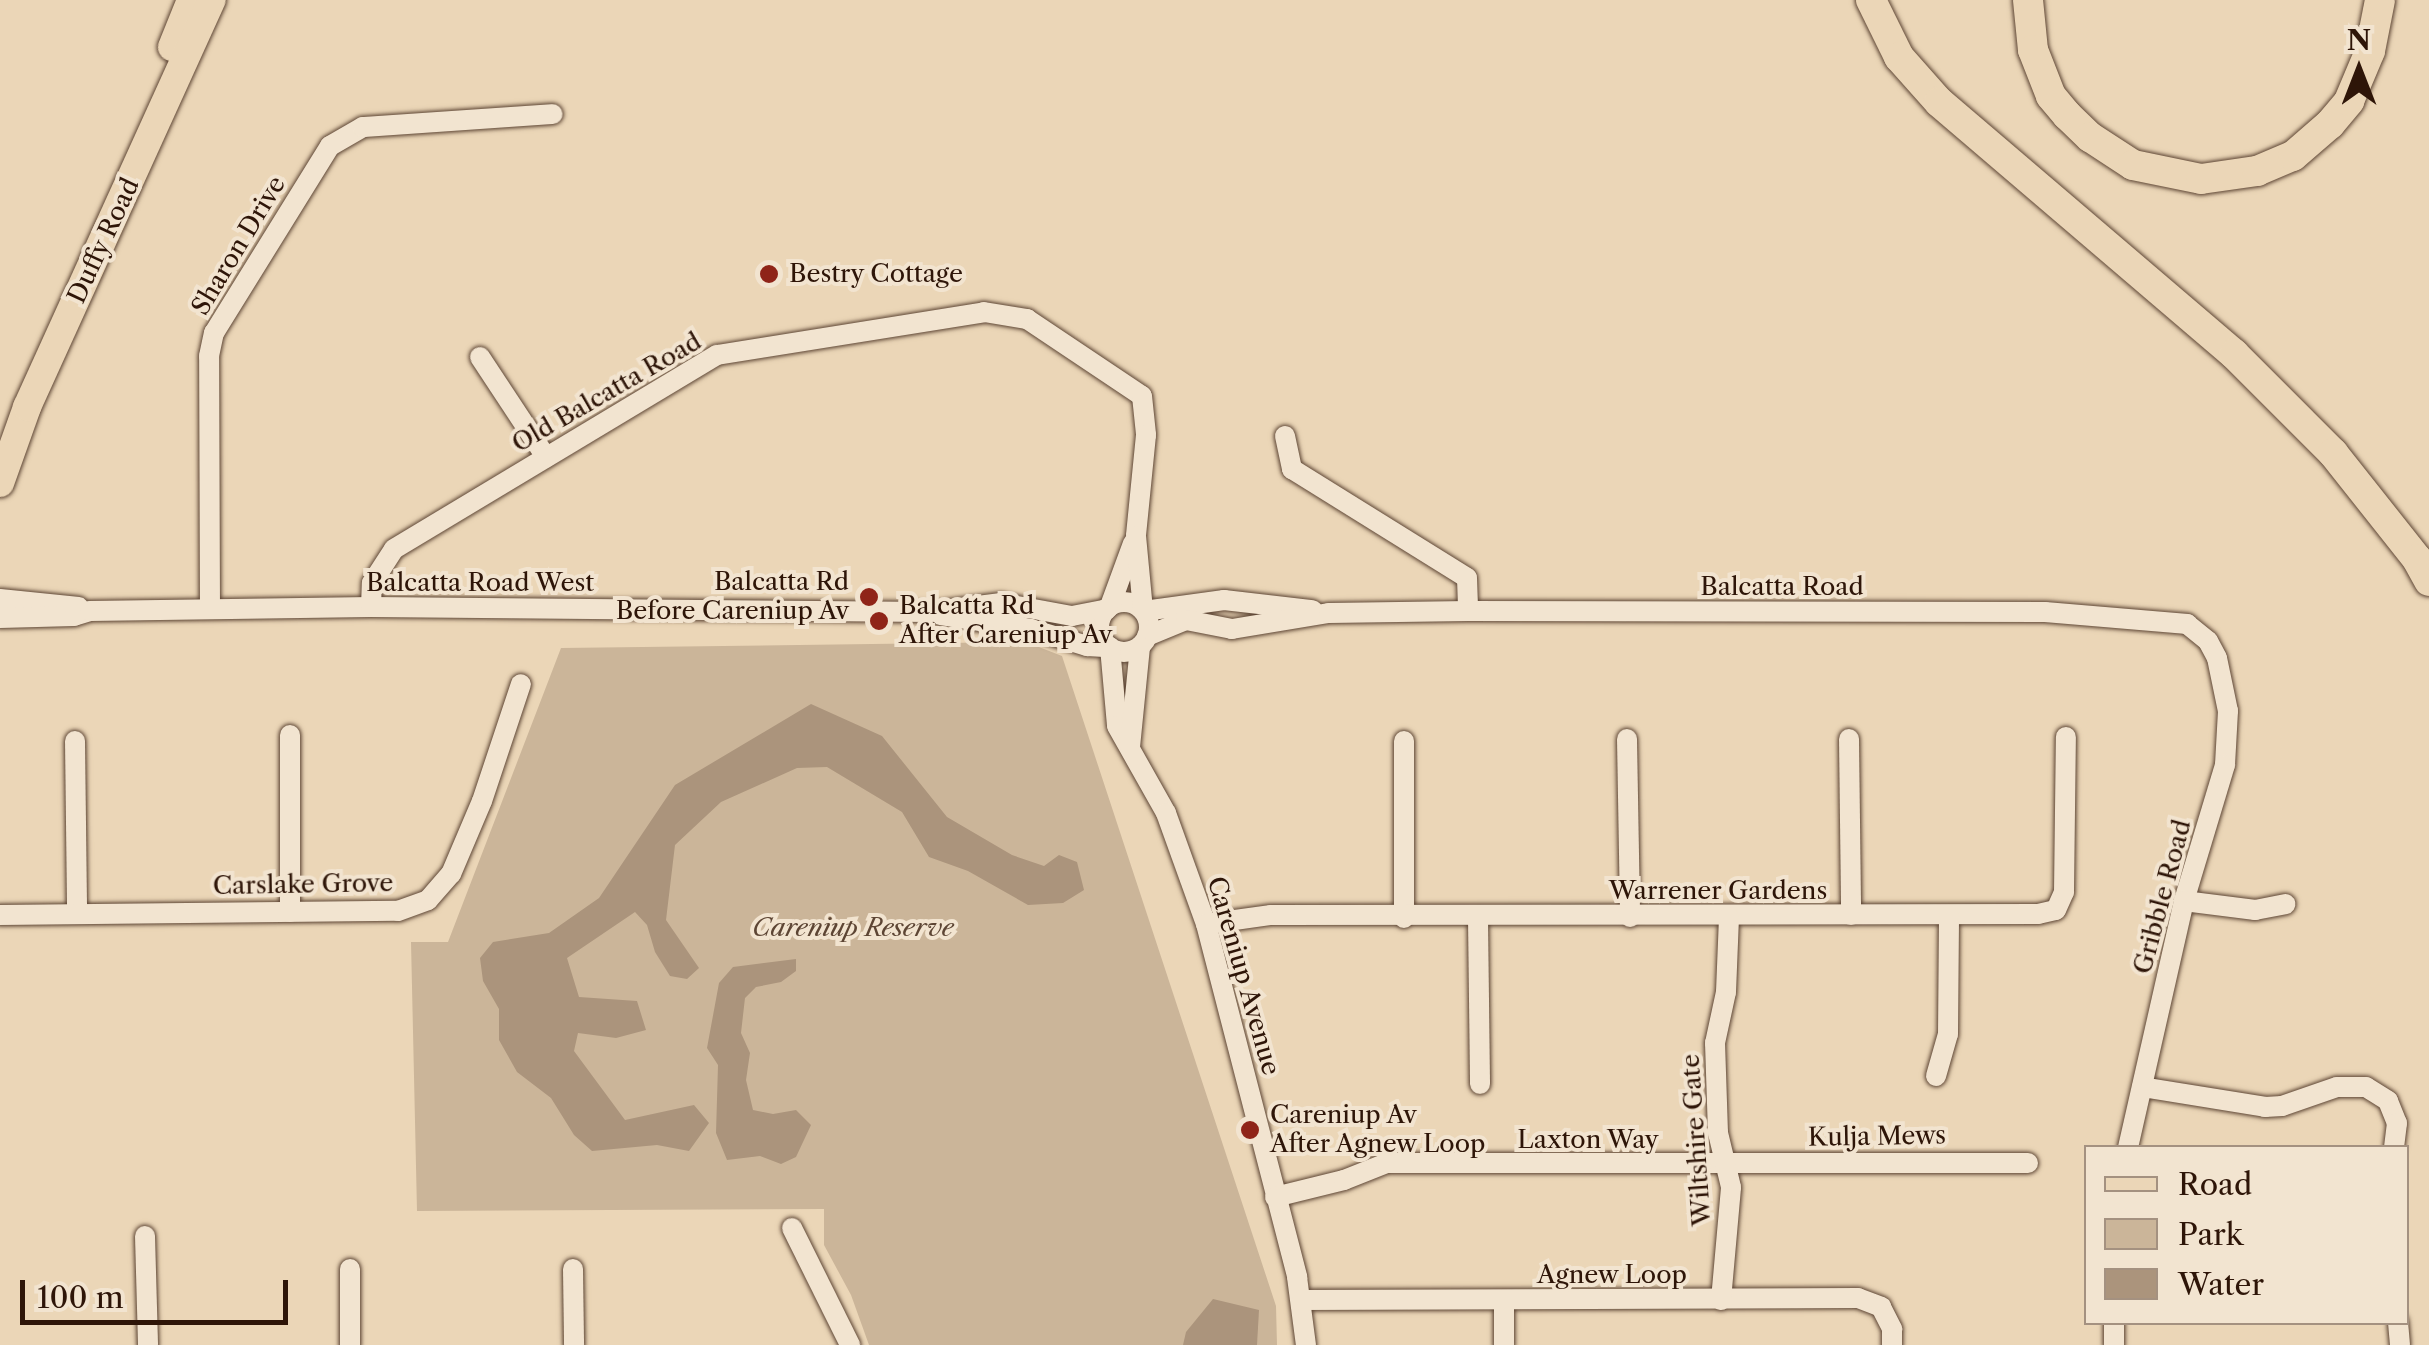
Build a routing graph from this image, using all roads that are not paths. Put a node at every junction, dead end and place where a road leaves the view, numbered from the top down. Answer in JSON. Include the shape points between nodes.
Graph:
{"nodes":[{"id":1,"x":191,"y":0,"type":"edge"},
{"id":2,"x":212,"y":0,"type":"edge"},
{"id":3,"x":1870,"y":0,"type":"edge"},
{"id":4,"x":2028,"y":0,"type":"edge"},
{"id":5,"x":2380,"y":0,"type":"edge"},
{"id":6,"x":554,"y":114,"type":"dead end"},
{"id":7,"x":480,"y":358,"type":"dead end"},
{"id":8,"x":1285,"y":436,"type":"dead end"},
{"id":9,"x":0,"y":443,"type":"edge"},
{"id":10,"x":546,"y":457,"type":"junction"},
{"id":11,"x":0,"y":483,"type":"edge"},
{"id":12,"x":1136,"y":536,"type":"junction"},
{"id":13,"x":2429,"y":582,"type":"edge"},
{"id":14,"x":0,"y":599,"type":"edge"},
{"id":15,"x":371,"y":606,"type":"junction"},
{"id":16,"x":210,"y":608,"type":"junction"},
{"id":17,"x":1108,"y":608,"type":"junction"},
{"id":18,"x":1143,"y":610,"type":"junction"},
{"id":19,"x":90,"y":611,"type":"junction"},
{"id":20,"x":1468,"y":611,"type":"junction"},
{"id":21,"x":930,"y":612,"type":"junction"},
{"id":22,"x":1329,"y":613,"type":"junction"},
{"id":23,"x":0,"y":618,"type":"edge"},
{"id":24,"x":1144,"y":641,"type":"junction"},
{"id":25,"x":1110,"y":647,"type":"junction"},
{"id":26,"x":2217,"y":658,"type":"joint"},
{"id":27,"x":521,"y":684,"type":"dead end"},
{"id":28,"x":290,"y":735,"type":"dead end"},
{"id":29,"x":2066,"y":736,"type":"dead end"},
{"id":30,"x":1628,"y":738,"type":"dead end"},
{"id":31,"x":1849,"y":738,"type":"dead end"},
{"id":32,"x":75,"y":741,"type":"dead end"},
{"id":33,"x":1404,"y":741,"type":"dead end"},
{"id":34,"x":1130,"y":747,"type":"junction"},
{"id":35,"x":2184,"y":901,"type":"junction"},
{"id":36,"x":2285,"y":904,"type":"dead end"},
{"id":37,"x":77,"y":912,"type":"junction"},
{"id":38,"x":290,"y":912,"type":"junction"},
{"id":39,"x":0,"y":914,"type":"edge"},
{"id":40,"x":1851,"y":915,"type":"junction"},
{"id":41,"x":1949,"y":916,"type":"junction"},
{"id":42,"x":1630,"y":917,"type":"junction"},
{"id":43,"x":1729,"y":917,"type":"junction"},
{"id":44,"x":1404,"y":918,"type":"junction"},
{"id":45,"x":1478,"y":918,"type":"junction"},
{"id":46,"x":1206,"y":924,"type":"junction"},
{"id":47,"x":1936,"y":1076,"type":"dead end"},
{"id":48,"x":1480,"y":1084,"type":"dead end"},
{"id":49,"x":2142,"y":1087,"type":"junction"},
{"id":50,"x":2129,"y":1145,"type":"edge"},
{"id":51,"x":2394,"y":1145,"type":"edge"},
{"id":52,"x":2028,"y":1163,"type":"dead end"},
{"id":53,"x":1727,"y":1164,"type":"junction"},
{"id":54,"x":1275,"y":1196,"type":"junction"},
{"id":55,"x":792,"y":1228,"type":"dead end"},
{"id":56,"x":146,"y":1236,"type":"dead end"},
{"id":57,"x":574,"y":1269,"type":"dead end"},
{"id":58,"x":350,"y":1270,"type":"dead end"},
{"id":59,"x":1302,"y":1300,"type":"junction"},
{"id":60,"x":1504,"y":1300,"type":"junction"},
{"id":61,"x":1721,"y":1300,"type":"junction"},
{"id":62,"x":148,"y":1345,"type":"edge"},
{"id":63,"x":350,"y":1345,"type":"edge"},
{"id":64,"x":574,"y":1345,"type":"edge"},
{"id":65,"x":850,"y":1345,"type":"edge"},
{"id":66,"x":1306,"y":1345,"type":"edge"},
{"id":67,"x":1504,"y":1345,"type":"edge"},
{"id":68,"x":1892,"y":1345,"type":"edge"}],
"edges":[{"from":1,"to":9,"type":"main road","name":"Duffy Road"},
{"from":2,"to":11,"type":"main road","name":"Duffy Road","via":[[26,408]]},
{"from":3,"to":13,"type":"highway","via":[[1899,57],[1939,102],[2234,354],[2333,452]]},
{"from":4,"to":5,"type":"highway","via":[[2033,50],[2066,115],[2133,164],[2200,179],[2257,172],[2323,131],[2349,101],[2370,51]]},
{"from":6,"to":16,"type":"street","name":"Sharon Drive","via":[[363,127],[330,146],[214,332]]},
{"from":7,"to":10,"type":"street"},
{"from":8,"to":20,"type":"street","via":[[1292,470],[1467,578]]},
{"from":10,"to":12,"type":"street","name":"Old Balcatta Road","via":[[718,355],[984,312],[1026,319],[1142,396],[1146,435]]},
{"from":10,"to":15,"type":"street","name":"Old Balcatta Road","via":[[394,549],[372,582]]},
{"from":12,"to":17,"type":"street"},
{"from":12,"to":18,"type":"street"},
{"from":14,"to":19,"type":"street","name":"Balcatta Road West"},
{"from":15,"to":16,"type":"street","name":"Balcatta Road West"},
{"from":15,"to":21,"type":"street","name":"Balcatta Road West"},
{"from":16,"to":19,"type":"street","name":"Balcatta Road West"},
{"from":17,"to":18,"type":"street","via":[[1127,602]]},
{"from":17,"to":21,"type":"street","name":"Balcatta Road West","via":[[1072,616],[1000,603]]},
{"from":17,"to":25,"type":"street","via":[[1099,627]]},
{"from":18,"to":22,"type":"street","name":"Balcatta Road","via":[[1224,600]]},
{"from":18,"to":24,"type":"street"},
{"from":19,"to":23,"type":"street","name":"Balcatta Road West"},
{"from":20,"to":22,"type":"street","name":"Balcatta Road"},
{"from":20,"to":26,"type":"street","name":"Balcatta Road","via":[[2045,612],[2167,620],[2196,629]]},
{"from":21,"to":25,"type":"street","name":"Balcatta Road West"},
{"from":22,"to":24,"type":"street","name":"Balcatta Road","via":[[1232,629],[1186,620]]},
{"from":24,"to":25,"type":"street","via":[[1124,652]]},
{"from":24,"to":34,"type":"street"},
{"from":25,"to":34,"type":"street","name":"Careniup Avenue","via":[[1117,726]]},
{"from":26,"to":35,"type":"street","name":"Gribble Road","via":[[2228,711],[2225,765]]},
{"from":27,"to":38,"type":"street","name":"Carslake Grove","via":[[482,801],[450,874],[428,900],[398,911]]},
{"from":28,"to":38,"type":"street"},
{"from":29,"to":41,"type":"street","name":"Warrener Gardens","via":[[2064,892],[2056,910]]},
{"from":30,"to":42,"type":"street"},
{"from":31,"to":40,"type":"street"},
{"from":32,"to":37,"type":"street"},
{"from":33,"to":44,"type":"street"},
{"from":34,"to":46,"type":"street","name":"Careniup Avenue","via":[[1166,813]]},
{"from":35,"to":36,"type":"street","via":[[2255,910]]},
{"from":35,"to":49,"type":"street","name":"Gribble Road"},
{"from":37,"to":38,"type":"street","name":"Carslake Grove"},
{"from":37,"to":39,"type":"street","name":"Carslake Grove"},
{"from":40,"to":41,"type":"street","name":"Warrener Gardens"},
{"from":40,"to":43,"type":"street","name":"Warrener Gardens"},
{"from":41,"to":47,"type":"street","via":[[1948,1034]]},
{"from":42,"to":43,"type":"street","name":"Warrener Gardens"},
{"from":42,"to":45,"type":"street","name":"Warrener Gardens"},
{"from":43,"to":53,"type":"street","name":"Wiltshire Gate","via":[[1714,1095]]},
{"from":44,"to":45,"type":"street","name":"Warrener Gardens"},
{"from":44,"to":46,"type":"street","name":"Warrener Gardens","via":[[1270,915]]},
{"from":45,"to":48,"type":"street"},
{"from":46,"to":54,"type":"street","name":"Careniup Avenue"},
{"from":49,"to":50,"type":"street","name":"Gribble Road"},
{"from":49,"to":51,"type":"street","via":[[2265,1107],[2336,1087],[2366,1087],[2393,1111]]},
{"from":52,"to":53,"type":"street","name":"Kulja Mews"},
{"from":53,"to":54,"type":"street","name":"Laxton Way","via":[[1386,1163]]},
{"from":53,"to":61,"type":"street","name":"Wiltshire Gate","via":[[1730,1226]]},
{"from":54,"to":59,"type":"street","name":"Careniup Avenue"},
{"from":55,"to":65,"type":"street"},
{"from":56,"to":62,"type":"street"},
{"from":57,"to":64,"type":"street"},
{"from":58,"to":63,"type":"street"},
{"from":59,"to":60,"type":"street","name":"Agnew Loop"},
{"from":59,"to":66,"type":"street","name":"Careniup Avenue"},
{"from":60,"to":61,"type":"street","name":"Agnew Loop"},
{"from":60,"to":67,"type":"street"},
{"from":61,"to":68,"type":"street","name":"Agnew Loop","via":[[1858,1298],[1880,1307]]}]}
